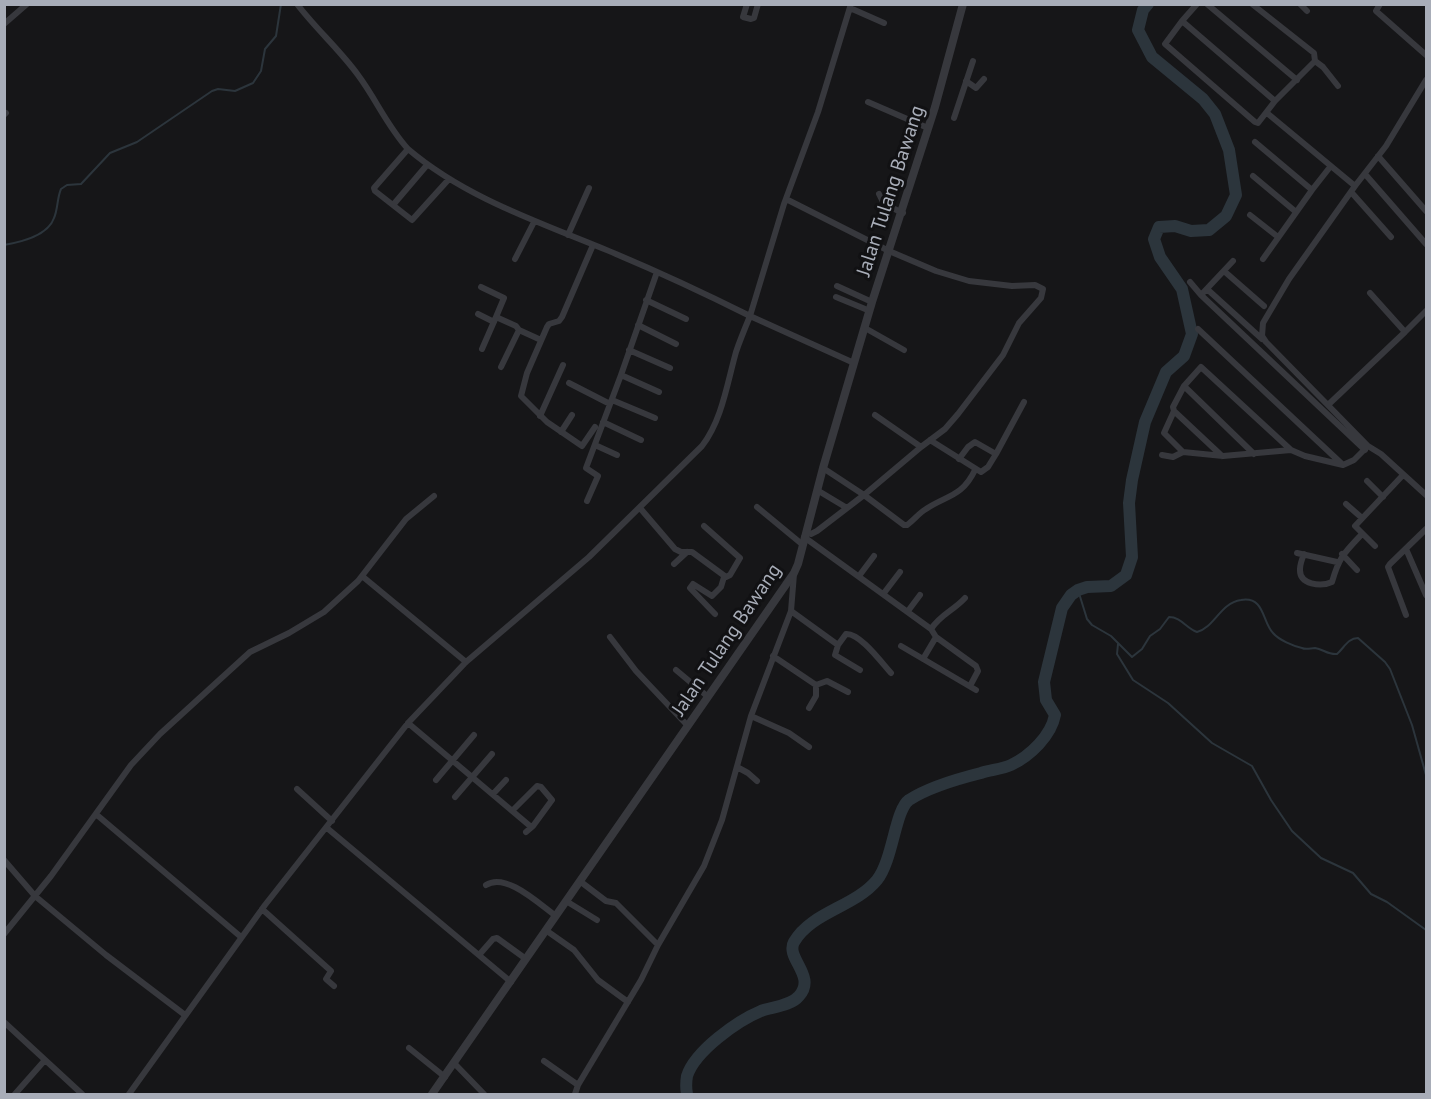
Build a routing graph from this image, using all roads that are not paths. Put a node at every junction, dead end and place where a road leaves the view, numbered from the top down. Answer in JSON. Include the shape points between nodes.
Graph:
{"nodes":[{"id":1,"x":27,"y":4,"type":"edge"},
{"id":2,"x":297,"y":4,"type":"edge"},
{"id":3,"x":747,"y":4,"type":"edge"},
{"id":4,"x":758,"y":4,"type":"edge"},
{"id":5,"x":963,"y":4,"type":"edge"},
{"id":6,"x":1197,"y":4,"type":"edge"},
{"id":7,"x":1207,"y":4,"type":"edge"},
{"id":8,"x":1252,"y":4,"type":"edge"},
{"id":9,"x":1300,"y":4,"type":"edge"},
{"id":10,"x":1380,"y":4,"type":"edge"},
{"id":11,"x":851,"y":6,"type":"edge"},
{"id":12,"x":1307,"y":11,"type":"dead end"},
{"id":13,"x":1182,"y":21,"type":"junction"},
{"id":14,"x":884,"y":23,"type":"dead end"},
{"id":15,"x":4,"y":24,"type":"edge"},
{"id":16,"x":1426,"y":55,"type":"edge"},
{"id":17,"x":973,"y":61,"type":"dead end"},
{"id":18,"x":1315,"y":61,"type":"junction"},
{"id":19,"x":984,"y":79,"type":"dead end"},
{"id":20,"x":1297,"y":80,"type":"junction"},
{"id":21,"x":1426,"y":80,"type":"edge"},
{"id":22,"x":966,"y":81,"type":"junction"},
{"id":23,"x":1338,"y":86,"type":"dead end"},
{"id":24,"x":1275,"y":101,"type":"junction"},
{"id":25,"x":868,"y":102,"type":"dead end"},
{"id":26,"x":1267,"y":113,"type":"junction"},
{"id":27,"x":954,"y":118,"type":"dead end"},
{"id":28,"x":928,"y":128,"type":"junction"},
{"id":29,"x":1255,"y":142,"type":"dead end"},
{"id":30,"x":408,"y":149,"type":"junction"},
{"id":31,"x":1378,"y":156,"type":"junction"},
{"id":32,"x":427,"y":165,"type":"junction"},
{"id":33,"x":1330,"y":167,"type":"junction"},
{"id":34,"x":1365,"y":174,"type":"junction"},
{"id":35,"x":1253,"y":177,"type":"dead end"},
{"id":36,"x":449,"y":179,"type":"junction"},
{"id":37,"x":589,"y":188,"type":"dead end"},
{"id":38,"x":1353,"y":189,"type":"junction"},
{"id":39,"x":1312,"y":190,"type":"junction"},
{"id":40,"x":879,"y":194,"type":"dead end"},
{"id":41,"x":786,"y":199,"type":"junction"},
{"id":42,"x":393,"y":206,"type":"junction"},
{"id":43,"x":1426,"y":211,"type":"edge"},
{"id":44,"x":1296,"y":212,"type":"junction"},
{"id":45,"x":903,"y":213,"type":"junction"},
{"id":46,"x":1250,"y":215,"type":"dead end"},
{"id":47,"x":534,"y":222,"type":"junction"},
{"id":48,"x":568,"y":235,"type":"junction"},
{"id":49,"x":1278,"y":237,"type":"junction"},
{"id":50,"x":1391,"y":237,"type":"dead end"},
{"id":51,"x":1426,"y":244,"type":"edge"},
{"id":52,"x":593,"y":245,"type":"junction"},
{"id":53,"x":889,"y":251,"type":"junction"},
{"id":54,"x":515,"y":259,"type":"dead end"},
{"id":55,"x":1263,"y":260,"type":"dead end"},
{"id":56,"x":1233,"y":261,"type":"dead end"},
{"id":57,"x":1224,"y":271,"type":"junction"},
{"id":58,"x":657,"y":272,"type":"junction"},
{"id":59,"x":1190,"y":282,"type":"dead end"},
{"id":60,"x":837,"y":286,"type":"dead end"},
{"id":61,"x":481,"y":287,"type":"dead end"},
{"id":62,"x":1207,"y":289,"type":"junction"},
{"id":63,"x":1370,"y":293,"type":"dead end"},
{"id":64,"x":1201,"y":295,"type":"junction"},
{"id":65,"x":836,"y":297,"type":"dead end"},
{"id":66,"x":646,"y":300,"type":"junction"},
{"id":67,"x":873,"y":302,"type":"junction"},
{"id":68,"x":1264,"y":306,"type":"dead end"},
{"id":69,"x":870,"y":311,"type":"junction"},
{"id":70,"x":1426,"y":311,"type":"edge"},
{"id":71,"x":478,"y":314,"type":"dead end"},
{"id":72,"x":750,"y":316,"type":"junction"},
{"id":73,"x":495,"y":319,"type":"junction"},
{"id":74,"x":686,"y":319,"type":"dead end"},
{"id":75,"x":638,"y":325,"type":"junction"},
{"id":76,"x":866,"y":328,"type":"junction"},
{"id":77,"x":1198,"y":329,"type":"dead end"},
{"id":78,"x":519,"y":330,"type":"junction"},
{"id":79,"x":1405,"y":332,"type":"junction"},
{"id":80,"x":541,"y":340,"type":"junction"},
{"id":81,"x":1266,"y":342,"type":"junction"},
{"id":82,"x":676,"y":344,"type":"dead end"},
{"id":83,"x":482,"y":349,"type":"dead end"},
{"id":84,"x":629,"y":350,"type":"junction"},
{"id":85,"x":904,"y":350,"type":"dead end"},
{"id":86,"x":854,"y":363,"type":"junction"},
{"id":87,"x":563,"y":365,"type":"dead end"},
{"id":88,"x":501,"y":367,"type":"dead end"},
{"id":89,"x":670,"y":368,"type":"dead end"},
{"id":90,"x":621,"y":375,"type":"junction"},
{"id":91,"x":569,"y":383,"type":"dead end"},
{"id":92,"x":1184,"y":386,"type":"junction"},
{"id":93,"x":659,"y":392,"type":"dead end"},
{"id":94,"x":611,"y":402,"type":"junction"},
{"id":95,"x":1024,"y":402,"type":"dead end"},
{"id":96,"x":1329,"y":404,"type":"junction"},
{"id":97,"x":1174,"y":411,"type":"junction"},
{"id":98,"x":572,"y":415,"type":"dead end"},
{"id":99,"x":874,"y":415,"type":"dead end"},
{"id":100,"x":540,"y":416,"type":"junction"},
{"id":101,"x":655,"y":418,"type":"dead end"},
{"id":102,"x":603,"y":422,"type":"junction"},
{"id":103,"x":595,"y":427,"type":"dead end"},
{"id":104,"x":561,"y":432,"type":"junction"},
{"id":105,"x":641,"y":440,"type":"dead end"},
{"id":106,"x":930,"y":440,"type":"junction"},
{"id":107,"x":595,"y":446,"type":"junction"},
{"id":108,"x":921,"y":447,"type":"junction"},
{"id":109,"x":1367,"y":448,"type":"junction"},
{"id":110,"x":1291,"y":450,"type":"junction"},
{"id":111,"x":1183,"y":452,"type":"junction"},
{"id":112,"x":996,"y":454,"type":"junction"},
{"id":113,"x":1254,"y":454,"type":"junction"},
{"id":114,"x":617,"y":455,"type":"dead end"},
{"id":115,"x":1162,"y":455,"type":"dead end"},
{"id":116,"x":1222,"y":456,"type":"junction"},
{"id":117,"x":959,"y":459,"type":"junction"},
{"id":118,"x":1343,"y":465,"type":"junction"},
{"id":119,"x":823,"y":468,"type":"junction"},
{"id":120,"x":975,"y":470,"type":"junction"},
{"id":121,"x":1403,"y":475,"type":"junction"},
{"id":122,"x":1367,"y":481,"type":"dead end"},
{"id":123,"x":817,"y":490,"type":"junction"},
{"id":124,"x":864,"y":495,"type":"junction"},
{"id":125,"x":1426,"y":495,"type":"edge"},
{"id":126,"x":434,"y":496,"type":"dead end"},
{"id":127,"x":1383,"y":497,"type":"junction"},
{"id":128,"x":587,"y":501,"type":"dead end"},
{"id":129,"x":1346,"y":504,"type":"dead end"},
{"id":130,"x":757,"y":507,"type":"dead end"},
{"id":131,"x":640,"y":508,"type":"junction"},
{"id":132,"x":847,"y":508,"type":"junction"},
{"id":133,"x":1362,"y":518,"type":"junction"},
{"id":134,"x":704,"y":526,"type":"dead end"},
{"id":135,"x":1426,"y":529,"type":"edge"},
{"id":136,"x":1362,"y":534,"type":"junction"},
{"id":137,"x":804,"y":538,"type":"junction"},
{"id":138,"x":1375,"y":546,"type":"dead end"},
{"id":139,"x":1406,"y":549,"type":"junction"},
{"id":140,"x":688,"y":551,"type":"junction"},
{"id":141,"x":1342,"y":554,"type":"junction"},
{"id":142,"x":874,"y":556,"type":"dead end"},
{"id":143,"x":1337,"y":562,"type":"junction"},
{"id":144,"x":674,"y":564,"type":"dead end"},
{"id":145,"x":1357,"y":570,"type":"dead end"},
{"id":146,"x":900,"y":572,"type":"dead end"},
{"id":147,"x":794,"y":573,"type":"junction"},
{"id":148,"x":362,"y":576,"type":"junction"},
{"id":149,"x":860,"y":576,"type":"junction"},
{"id":150,"x":724,"y":577,"type":"junction"},
{"id":151,"x":884,"y":593,"type":"junction"},
{"id":152,"x":920,"y":595,"type":"dead end"},
{"id":153,"x":1426,"y":595,"type":"edge"},
{"id":154,"x":712,"y":596,"type":"junction"},
{"id":155,"x":965,"y":598,"type":"dead end"},
{"id":156,"x":706,"y":604,"type":"junction"},
{"id":157,"x":790,"y":610,"type":"junction"},
{"id":158,"x":908,"y":611,"type":"junction"},
{"id":159,"x":715,"y":614,"type":"dead end"},
{"id":160,"x":1406,"y":615,"type":"dead end"},
{"id":161,"x":931,"y":629,"type":"junction"},
{"id":162,"x":610,"y":637,"type":"dead end"},
{"id":163,"x":936,"y":637,"type":"junction"},
{"id":164,"x":837,"y":645,"type":"junction"},
{"id":165,"x":901,"y":646,"type":"dead end"},
{"id":166,"x":773,"y":656,"type":"junction"},
{"id":167,"x":923,"y":659,"type":"junction"},
{"id":168,"x":466,"y":662,"type":"junction"},
{"id":169,"x":676,"y":670,"type":"dead end"},
{"id":170,"x":860,"y":670,"type":"dead end"},
{"id":171,"x":891,"y":674,"type":"dead end"},
{"id":172,"x":816,"y":685,"type":"junction"},
{"id":173,"x":848,"y":692,"type":"dead end"},
{"id":174,"x":707,"y":696,"type":"junction"},
{"id":175,"x":809,"y":708,"type":"dead end"},
{"id":176,"x":751,"y":716,"type":"junction"},
{"id":177,"x":408,"y":723,"type":"junction"},
{"id":178,"x":688,"y":726,"type":"junction"},
{"id":179,"x":474,"y":735,"type":"dead end"},
{"id":180,"x":809,"y":747,"type":"dead end"},
{"id":181,"x":492,"y":754,"type":"dead end"},
{"id":182,"x":452,"y":760,"type":"junction"},
{"id":183,"x":737,"y":767,"type":"junction"},
{"id":184,"x":472,"y":777,"type":"junction"},
{"id":185,"x":436,"y":780,"type":"dead end"},
{"id":186,"x":506,"y":780,"type":"dead end"},
{"id":187,"x":757,"y":782,"type":"dead end"},
{"id":188,"x":297,"y":789,"type":"dead end"},
{"id":189,"x":493,"y":794,"type":"junction"},
{"id":190,"x":456,"y":797,"type":"dead end"},
{"id":191,"x":512,"y":811,"type":"junction"},
{"id":192,"x":96,"y":815,"type":"junction"},
{"id":193,"x":332,"y":820,"type":"junction"},
{"id":194,"x":533,"y":826,"type":"junction"},
{"id":195,"x":327,"y":828,"type":"junction"},
{"id":196,"x":526,"y":832,"type":"dead end"},
{"id":197,"x":4,"y":860,"type":"edge"},
{"id":198,"x":581,"y":882,"type":"junction"},
{"id":199,"x":486,"y":885,"type":"dead end"},
{"id":200,"x":35,"y":896,"type":"junction"},
{"id":201,"x":566,"y":901,"type":"junction"},
{"id":202,"x":262,"y":909,"type":"junction"},
{"id":203,"x":556,"y":916,"type":"junction"},
{"id":204,"x":597,"y":920,"type":"dead end"},
{"id":205,"x":547,"y":931,"type":"junction"},
{"id":206,"x":4,"y":934,"type":"edge"},
{"id":207,"x":241,"y":937,"type":"junction"},
{"id":208,"x":658,"y":945,"type":"junction"},
{"id":209,"x":479,"y":955,"type":"junction"},
{"id":210,"x":526,"y":959,"type":"junction"},
{"id":211,"x":511,"y":982,"type":"junction"},
{"id":212,"x":334,"y":986,"type":"dead end"},
{"id":213,"x":628,"y":1002,"type":"junction"},
{"id":214,"x":185,"y":1015,"type":"junction"},
{"id":215,"x":4,"y":1022,"type":"edge"},
{"id":216,"x":409,"y":1048,"type":"dead end"},
{"id":217,"x":45,"y":1060,"type":"junction"},
{"id":218,"x":544,"y":1061,"type":"dead end"},
{"id":219,"x":454,"y":1064,"type":"junction"},
{"id":220,"x":445,"y":1077,"type":"junction"},
{"id":221,"x":578,"y":1085,"type":"junction"},
{"id":222,"x":15,"y":1095,"type":"edge"},
{"id":223,"x":82,"y":1095,"type":"edge"},
{"id":224,"x":129,"y":1095,"type":"edge"},
{"id":225,"x":432,"y":1095,"type":"edge"},
{"id":226,"x":484,"y":1095,"type":"edge"},
{"id":227,"x":575,"y":1095,"type":"edge"}],
"edges":[{"from":1,"to":15,"type":"street"},
{"from":2,"to":30,"type":"street","via":[[354,69]]},
{"from":3,"to":4,"type":"street","via":[[743,17],[751,19]]},
{"from":5,"to":28,"type":"street","name":"Jalan Tulang Bawang"},
{"from":6,"to":13,"type":"street"},
{"from":7,"to":20,"type":"street"},
{"from":8,"to":18,"type":"street","via":[[1314,53]]},
{"from":9,"to":12,"type":"street"},
{"from":10,"to":16,"type":"street","via":[[1376,11]]},
{"from":11,"to":14,"type":"street"},
{"from":11,"to":41,"type":"street"},
{"from":13,"to":24,"type":"street"},
{"from":13,"to":26,"type":"street","via":[[1165,44],[1167,48],[1255,123]]},
{"from":17,"to":22,"type":"street"},
{"from":18,"to":20,"type":"street"},
{"from":18,"to":23,"type":"street"},
{"from":19,"to":22,"type":"street","via":[[976,88]]},
{"from":20,"to":24,"type":"street"},
{"from":21,"to":31,"type":"street"},
{"from":22,"to":27,"type":"street"},
{"from":24,"to":26,"type":"street"},
{"from":25,"to":28,"type":"street"},
{"from":26,"to":33,"type":"street"},
{"from":28,"to":45,"type":"street","name":"Jalan Tulang Bawang"},
{"from":29,"to":39,"type":"street"},
{"from":30,"to":32,"type":"street"},
{"from":30,"to":42,"type":"street","via":[[375,186],[375,191]]},
{"from":31,"to":34,"type":"street"},
{"from":31,"to":43,"type":"street"},
{"from":32,"to":36,"type":"street"},
{"from":32,"to":42,"type":"street"},
{"from":33,"to":38,"type":"street"},
{"from":33,"to":39,"type":"street"},
{"from":34,"to":38,"type":"street"},
{"from":34,"to":51,"type":"street"},
{"from":35,"to":44,"type":"street"},
{"from":36,"to":42,"type":"street","via":[[412,220]]},
{"from":36,"to":47,"type":"street"},
{"from":37,"to":48,"type":"street"},
{"from":38,"to":50,"type":"street"},
{"from":38,"to":81,"type":"street","via":[[1263,323],[1262,336]]},
{"from":39,"to":44,"type":"street"},
{"from":40,"to":45,"type":"street","via":[[884,204]]},
{"from":41,"to":53,"type":"street"},
{"from":41,"to":72,"type":"street"},
{"from":44,"to":49,"type":"street"},
{"from":45,"to":53,"type":"street","name":"Jalan Tulang Bawang"},
{"from":46,"to":49,"type":"street"},
{"from":47,"to":48,"type":"street"},
{"from":47,"to":54,"type":"street"},
{"from":48,"to":52,"type":"street"},
{"from":49,"to":55,"type":"street"},
{"from":52,"to":58,"type":"street"},
{"from":52,"to":80,"type":"street","via":[[562,317],[549,324]]},
{"from":53,"to":67,"type":"street","name":"Jalan Tulang Bawang"},
{"from":53,"to":106,"type":"street","via":[[969,281],[1035,285],[1042,289],[1041,298],[1019,323],[1003,355],[945,429]]},
{"from":56,"to":57,"type":"street"},
{"from":57,"to":62,"type":"street"},
{"from":57,"to":68,"type":"street"},
{"from":58,"to":66,"type":"street"},
{"from":58,"to":72,"type":"street"},
{"from":59,"to":64,"type":"street"},
{"from":60,"to":67,"type":"street"},
{"from":61,"to":73,"type":"street","via":[[504,298]]},
{"from":62,"to":64,"type":"street"},
{"from":62,"to":81,"type":"street"},
{"from":63,"to":79,"type":"street"},
{"from":64,"to":109,"type":"street"},
{"from":65,"to":69,"type":"street"},
{"from":66,"to":74,"type":"street"},
{"from":66,"to":75,"type":"street"},
{"from":67,"to":69,"type":"street","name":"Jalan Tulang Bawang"},
{"from":69,"to":76,"type":"street","name":"Jalan Tulang Bawang"},
{"from":70,"to":79,"type":"street"},
{"from":71,"to":73,"type":"street"},
{"from":72,"to":86,"type":"street"},
{"from":72,"to":131,"type":"street","via":[[710,436]]},
{"from":73,"to":78,"type":"street"},
{"from":73,"to":83,"type":"street"},
{"from":75,"to":82,"type":"street"},
{"from":75,"to":84,"type":"street"},
{"from":76,"to":85,"type":"street"},
{"from":76,"to":86,"type":"street","name":"Jalan Tulang Bawang"},
{"from":77,"to":118,"type":"street"},
{"from":78,"to":80,"type":"street"},
{"from":78,"to":88,"type":"street"},
{"from":79,"to":96,"type":"street"},
{"from":80,"to":100,"type":"street","via":[[521,396]]},
{"from":81,"to":96,"type":"street"},
{"from":84,"to":89,"type":"street"},
{"from":84,"to":90,"type":"street"},
{"from":86,"to":119,"type":"street","name":"Jalan Tulang Bawang"},
{"from":87,"to":100,"type":"street"},
{"from":90,"to":93,"type":"street"},
{"from":90,"to":94,"type":"street"},
{"from":91,"to":94,"type":"street"},
{"from":92,"to":97,"type":"street"},
{"from":92,"to":110,"type":"street","via":[[1202,367]]},
{"from":92,"to":113,"type":"street"},
{"from":94,"to":101,"type":"street"},
{"from":94,"to":102,"type":"street"},
{"from":95,"to":112,"type":"street"},
{"from":96,"to":109,"type":"street"},
{"from":97,"to":111,"type":"street","via":[[1164,433]]},
{"from":97,"to":116,"type":"street"},
{"from":98,"to":104,"type":"street"},
{"from":99,"to":108,"type":"street"},
{"from":100,"to":104,"type":"street"},
{"from":102,"to":105,"type":"street"},
{"from":102,"to":107,"type":"street"},
{"from":103,"to":104,"type":"street","via":[[582,446]]},
{"from":106,"to":108,"type":"street"},
{"from":106,"to":117,"type":"street"},
{"from":107,"to":114,"type":"street"},
{"from":107,"to":128,"type":"street","via":[[586,469],[598,476]]},
{"from":108,"to":124,"type":"street"},
{"from":109,"to":118,"type":"street"},
{"from":109,"to":121,"type":"street","via":[[1381,454]]},
{"from":110,"to":113,"type":"street"},
{"from":110,"to":118,"type":"street"},
{"from":111,"to":115,"type":"street","via":[[1173,457]]},
{"from":111,"to":116,"type":"street"},
{"from":112,"to":117,"type":"street","via":[[975,442]]},
{"from":112,"to":120,"type":"street","via":[[984,472]]},
{"from":113,"to":116,"type":"street"},
{"from":117,"to":120,"type":"street"},
{"from":119,"to":123,"type":"street","name":"Jalan Tulang Bawang"},
{"from":119,"to":124,"type":"street"},
{"from":120,"to":124,"type":"street","via":[[951,498],[924,509],[907,525]]},
{"from":121,"to":125,"type":"street"},
{"from":121,"to":127,"type":"street"},
{"from":122,"to":127,"type":"street"},
{"from":123,"to":132,"type":"street"},
{"from":123,"to":137,"type":"street","name":"Jalan Tulang Bawang"},
{"from":124,"to":132,"type":"street"},
{"from":126,"to":148,"type":"street","via":[[406,519]]},
{"from":127,"to":133,"type":"street"},
{"from":129,"to":133,"type":"street"},
{"from":130,"to":137,"type":"street"},
{"from":131,"to":140,"type":"street","via":[[675,549]]},
{"from":131,"to":168,"type":"street"},
{"from":132,"to":137,"type":"street"},
{"from":133,"to":136,"type":"street","via":[[1355,526]]},
{"from":134,"to":150,"type":"street","via":[[740,558]]},
{"from":135,"to":139,"type":"street"},
{"from":136,"to":138,"type":"street"},
{"from":136,"to":141,"type":"street"},
{"from":137,"to":147,"type":"street","name":"Jalan Tulang Bawang"},
{"from":137,"to":149,"type":"street"},
{"from":139,"to":153,"type":"street"},
{"from":139,"to":160,"type":"street","via":[[1388,567]]},
{"from":140,"to":144,"type":"street"},
{"from":140,"to":150,"type":"street"},
{"from":141,"to":143,"type":"street"},
{"from":141,"to":145,"type":"street"},
{"from":142,"to":149,"type":"street"},
{"from":143,"to":143,"type":"street","via":[[1300,553],[1300,572],[1310,583],[1328,584]]},
{"from":146,"to":151,"type":"street"},
{"from":147,"to":157,"type":"street"},
{"from":147,"to":174,"type":"street","name":"Jalan Tulang Bawang"},
{"from":148,"to":168,"type":"street"},
{"from":148,"to":192,"type":"street","via":[[324,612],[250,652],[218,679],[131,765]]},
{"from":149,"to":151,"type":"street"},
{"from":150,"to":154,"type":"street"},
{"from":151,"to":158,"type":"street"},
{"from":152,"to":158,"type":"street"},
{"from":154,"to":156,"type":"street"},
{"from":154,"to":156,"type":"street","via":[[693,584],[690,587]]},
{"from":155,"to":161,"type":"street"},
{"from":156,"to":159,"type":"street"},
{"from":157,"to":164,"type":"street"},
{"from":157,"to":166,"type":"street"},
{"from":158,"to":161,"type":"street"},
{"from":161,"to":163,"type":"street"},
{"from":162,"to":178,"type":"street"},
{"from":163,"to":167,"type":"street"},
{"from":163,"to":167,"type":"street","via":[[976,666],[973,688]]},
{"from":164,"to":170,"type":"street","via":[[836,656]]},
{"from":164,"to":171,"type":"street","via":[[846,634],[851,634]]},
{"from":165,"to":167,"type":"street"},
{"from":166,"to":172,"type":"street"},
{"from":166,"to":176,"type":"street"},
{"from":168,"to":177,"type":"street"},
{"from":169,"to":174,"type":"street"},
{"from":172,"to":173,"type":"street","via":[[827,681]]},
{"from":172,"to":175,"type":"street","via":[[816,696]]},
{"from":174,"to":178,"type":"street","name":"Jalan Tulang Bawang"},
{"from":176,"to":180,"type":"street"},
{"from":176,"to":183,"type":"street"},
{"from":177,"to":182,"type":"street"},
{"from":177,"to":193,"type":"street"},
{"from":178,"to":198,"type":"street","name":"Jalan Tulang Bawang"},
{"from":179,"to":182,"type":"street"},
{"from":181,"to":184,"type":"street"},
{"from":182,"to":184,"type":"street"},
{"from":182,"to":185,"type":"street"},
{"from":183,"to":187,"type":"street"},
{"from":183,"to":208,"type":"street","via":[[704,866]]},
{"from":184,"to":189,"type":"street"},
{"from":184,"to":190,"type":"street"},
{"from":186,"to":189,"type":"street"},
{"from":188,"to":193,"type":"street"},
{"from":189,"to":191,"type":"street"},
{"from":191,"to":194,"type":"street"},
{"from":191,"to":194,"type":"street","via":[[535,787],[541,787],[552,802]]},
{"from":192,"to":200,"type":"street"},
{"from":192,"to":207,"type":"street"},
{"from":193,"to":195,"type":"street"},
{"from":194,"to":196,"type":"street"},
{"from":195,"to":202,"type":"street"},
{"from":195,"to":209,"type":"street"},
{"from":197,"to":200,"type":"street"},
{"from":198,"to":201,"type":"street","name":"Jalan Tulang Bawang"},
{"from":198,"to":208,"type":"street","via":[[606,901],[616,903]]},
{"from":199,"to":203,"type":"street","via":[[512,885]]},
{"from":200,"to":206,"type":"street"},
{"from":200,"to":214,"type":"street"},
{"from":201,"to":203,"type":"street","name":"Jalan Tulang Bawang"},
{"from":201,"to":204,"type":"street"},
{"from":202,"to":207,"type":"street"},
{"from":202,"to":212,"type":"street","via":[[331,971],[326,979]]},
{"from":203,"to":205,"type":"street","name":"Jalan Tulang Bawang"},
{"from":205,"to":210,"type":"street","name":"Jalan Tulang Bawang"},
{"from":205,"to":213,"type":"street","via":[[574,950],[598,980]]},
{"from":207,"to":214,"type":"street"},
{"from":208,"to":213,"type":"street"},
{"from":209,"to":210,"type":"street","via":[[497,938]]},
{"from":209,"to":211,"type":"street"},
{"from":210,"to":211,"type":"street","name":"Jalan Tulang Bawang"},
{"from":211,"to":219,"type":"street","name":"Jalan Tulang Bawang"},
{"from":213,"to":221,"type":"street"},
{"from":214,"to":224,"type":"street"},
{"from":215,"to":217,"type":"street"},
{"from":216,"to":220,"type":"street"},
{"from":217,"to":222,"type":"street"},
{"from":217,"to":223,"type":"street"},
{"from":218,"to":221,"type":"street"},
{"from":219,"to":220,"type":"street","name":"Jalan Tulang Bawang"},
{"from":219,"to":226,"type":"street"},
{"from":220,"to":225,"type":"street","name":"Jalan Tulang Bawang"},
{"from":221,"to":227,"type":"street"}]}
